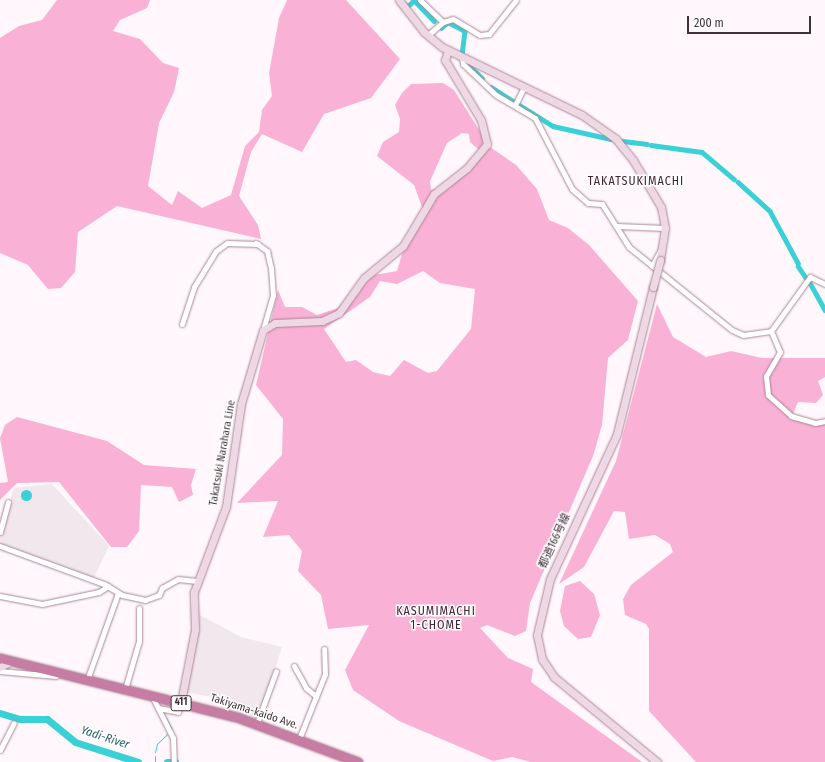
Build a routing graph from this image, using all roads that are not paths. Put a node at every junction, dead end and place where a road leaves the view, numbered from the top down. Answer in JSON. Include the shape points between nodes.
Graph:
{"nodes":[{"id":1,"x":399,"y":0,"type":"edge"},
{"id":2,"x":420,"y":0,"type":"edge"},
{"id":3,"x":516,"y":0,"type":"edge"},
{"id":4,"x":442,"y":22,"type":"junction"},
{"id":5,"x":428,"y":36,"type":"junction"},
{"id":6,"x":448,"y":50,"type":"junction"},
{"id":7,"x":462,"y":57,"type":"junction"},
{"id":8,"x":524,"y":87,"type":"junction"},
{"id":9,"x":516,"y":103,"type":"junction"},
{"id":10,"x":617,"y":226,"type":"junction"},
{"id":11,"x":665,"y":228,"type":"junction"},
{"id":12,"x":663,"y":247,"type":"junction"},
{"id":13,"x":652,"y":266,"type":"junction"},
{"id":14,"x":825,"y":284,"type":"edge"},
{"id":15,"x":182,"y":324,"type":"dead end"},
{"id":16,"x":263,"y":330,"type":"junction"},
{"id":17,"x":771,"y":331,"type":"junction"},
{"id":18,"x":825,"y":421,"type":"edge"},
{"id":19,"x":8,"y":502,"type":"dead end"},
{"id":20,"x":0,"y":532,"type":"edge"},
{"id":21,"x":0,"y":546,"type":"edge"},
{"id":22,"x":197,"y":581,"type":"junction"},
{"id":23,"x":108,"y":586,"type":"junction"},
{"id":24,"x":118,"y":593,"type":"junction"},
{"id":25,"x":0,"y":596,"type":"edge"},
{"id":26,"x":140,"y":608,"type":"dead end"},
{"id":27,"x":324,"y":649,"type":"dead end"},
{"id":28,"x":0,"y":658,"type":"edge"},
{"id":29,"x":12,"y":661,"type":"junction"},
{"id":30,"x":294,"y":666,"type":"dead end"},
{"id":31,"x":0,"y":667,"type":"edge"},
{"id":32,"x":0,"y":671,"type":"edge"},
{"id":33,"x":276,"y":671,"type":"dead end"},
{"id":34,"x":89,"y":679,"type":"junction"},
{"id":35,"x":125,"y":689,"type":"junction"},
{"id":36,"x":152,"y":696,"type":"junction"},
{"id":37,"x":316,"y":696,"type":"junction"},
{"id":38,"x":180,"y":702,"type":"junction"},
{"id":39,"x":158,"y":708,"type":"junction"},
{"id":40,"x":257,"y":723,"type":"junction"},
{"id":41,"x":14,"y":724,"type":"dead end"},
{"id":42,"x":299,"y":739,"type":"junction"},
{"id":43,"x":0,"y":750,"type":"edge"},
{"id":44,"x":174,"y":760,"type":"edge"},
{"id":45,"x":358,"y":762,"type":"edge"},
{"id":46,"x":657,"y":762,"type":"edge"}],
"edges":[{"from":1,"to":5,"type":"main road"},
{"from":2,"to":4,"type":"street"},
{"from":3,"to":4,"type":"street","via":[[485,36],[453,19]]},
{"from":4,"to":5,"type":"street"},
{"from":5,"to":6,"type":"main road"},
{"from":6,"to":7,"type":"main road"},
{"from":6,"to":16,"type":"main road","via":[[445,60],[485,129],[487,144],[483,151],[434,194],[403,246],[364,278],[339,313],[322,321],[275,323]]},
{"from":7,"to":8,"type":"main road"},
{"from":7,"to":9,"type":"street","via":[[463,64],[493,92]]},
{"from":8,"to":9,"type":"street"},
{"from":8,"to":11,"type":"main road","via":[[588,118],[616,139],[658,202]]},
{"from":9,"to":10,"type":"street","via":[[535,118],[554,150],[568,186],[586,201],[602,204]]},
{"from":10,"to":11,"type":"street"},
{"from":10,"to":13,"type":"street","via":[[624,241]]},
{"from":11,"to":12,"type":"main road","name":"都道166号線"},
{"from":12,"to":13,"type":"street"},
{"from":12,"to":46,"type":"main road","name":"都道166号線","bridge":true,"via":[[617,434],[550,579],[537,635],[542,659],[554,677]]},
{"from":13,"to":17,"type":"street","via":[[738,334]]},
{"from":14,"to":17,"type":"street","via":[[810,276]]},
{"from":15,"to":16,"type":"street","via":[[194,287],[216,251],[227,243],[257,243],[270,256],[272,274],[272,295]]},
{"from":16,"to":22,"type":"main road","name":"Takatsuki Narahara Line","via":[[241,404],[226,507]]},
{"from":17,"to":18,"type":"street","via":[[780,352],[766,376],[768,395],[791,416],[812,422]]},
{"from":19,"to":20,"type":"street"},
{"from":21,"to":23,"type":"street"},
{"from":22,"to":24,"type":"street","via":[[178,579],[162,588],[159,595],[145,600]]},
{"from":22,"to":38,"type":"main road","name":"Takatsuki Narahara Line","via":[[195,629]]},
{"from":23,"to":24,"type":"street"},
{"from":23,"to":25,"type":"street","via":[[99,592],[42,604]]},
{"from":24,"to":34,"type":"street"},
{"from":26,"to":35,"type":"street","via":[[139,641]]},
{"from":27,"to":37,"type":"street","via":[[325,674]]},
{"from":28,"to":29,"type":"highway","name":"Takiyama-kaido Ave.","number":"411"},
{"from":29,"to":31,"type":"main road"},
{"from":29,"to":34,"type":"highway","name":"Takiyama-kaido Ave.","number":"411"},
{"from":30,"to":37,"type":"street","via":[[306,688]]},
{"from":32,"to":34,"type":"street","via":[[32,677],[50,675],[82,682]]},
{"from":33,"to":40,"type":"street"},
{"from":34,"to":35,"type":"highway","name":"Takiyama-kaido Ave.","number":"411"},
{"from":35,"to":36,"type":"highway","name":"Takiyama-kaido Ave.","number":"411"},
{"from":36,"to":38,"type":"highway","name":"Takiyama-kaido Ave.","number":"411"},
{"from":36,"to":39,"type":"street"},
{"from":37,"to":42,"type":"street"},
{"from":38,"to":39,"type":"street","via":[[178,712]]},
{"from":38,"to":40,"type":"highway","name":"Takiyama-kaido Ave.","number":"411"},
{"from":39,"to":44,"type":"street","via":[[173,738]]},
{"from":40,"to":42,"type":"highway","name":"Takiyama-kaido Ave.","number":"411"},
{"from":41,"to":43,"type":"street"},
{"from":42,"to":45,"type":"highway","name":"Takiyama-kaido Ave.","number":"411"}]}
